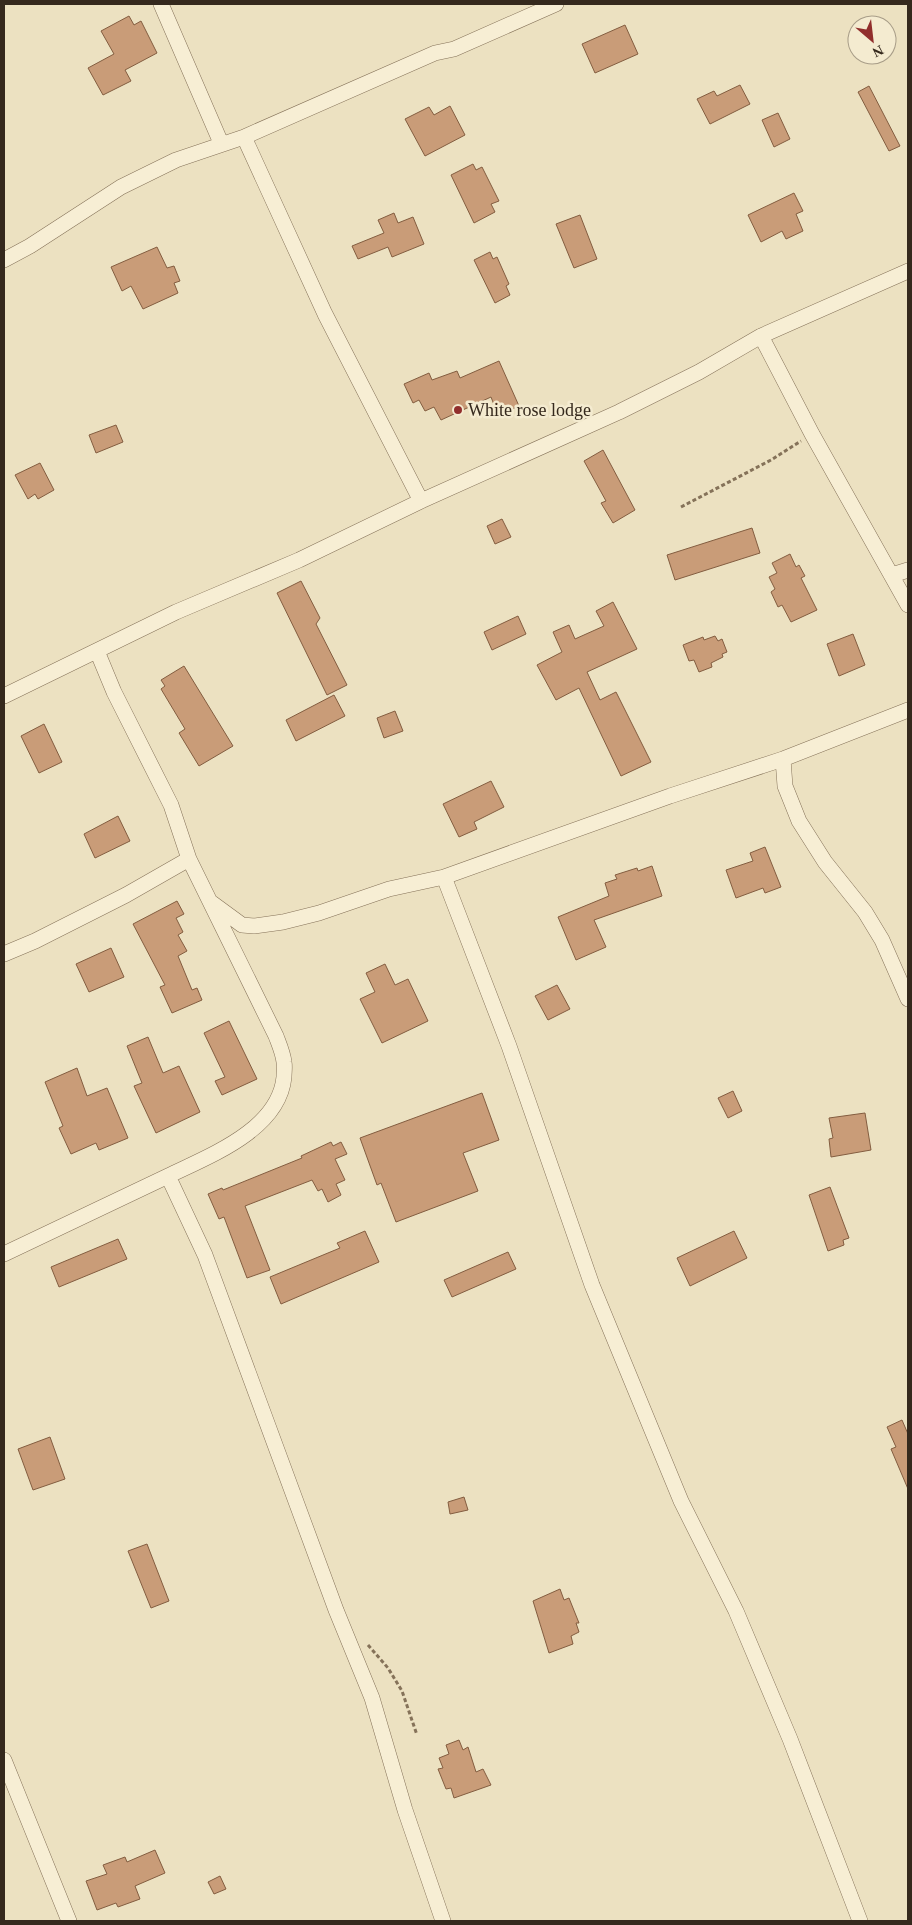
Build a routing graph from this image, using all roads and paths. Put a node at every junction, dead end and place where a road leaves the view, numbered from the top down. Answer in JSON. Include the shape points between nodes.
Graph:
{"nodes":[{"id":1,"x":161,"y":4,"type":"edge"},
{"id":2,"x":556,"y":4,"type":"edge"},
{"id":3,"x":244,"y":136,"type":"junction"},
{"id":4,"x":221,"y":143,"type":"junction"},
{"id":5,"x":4,"y":260,"type":"edge"},
{"id":6,"x":908,"y":271,"type":"edge"},
{"id":7,"x":761,"y":336,"type":"junction"},
{"id":8,"x":812,"y":434,"type":"junction"},
{"id":9,"x":421,"y":501,"type":"junction"},
{"id":10,"x":681,"y":507,"type":"dead end"},
{"id":11,"x":908,"y":570,"type":"edge"},
{"id":12,"x":892,"y":576,"type":"junction"},
{"id":13,"x":908,"y":605,"type":"edge"},
{"id":14,"x":97,"y":652,"type":"junction"},
{"id":15,"x":4,"y":696,"type":"edge"},
{"id":16,"x":908,"y":710,"type":"edge"},
{"id":17,"x":783,"y":759,"type":"junction"},
{"id":18,"x":189,"y":859,"type":"junction"},
{"id":19,"x":444,"y":877,"type":"junction"},
{"id":20,"x":209,"y":900,"type":"junction"},
{"id":21,"x":4,"y":954,"type":"edge"},
{"id":22,"x":908,"y":998,"type":"edge"},
{"id":23,"x":168,"y":1176,"type":"junction"},
{"id":24,"x":4,"y":1254,"type":"edge"},
{"id":25,"x":363,"y":1638,"type":"dead end"},
{"id":26,"x":417,"y":1735,"type":"dead end"},
{"id":27,"x":4,"y":1760,"type":"edge"},
{"id":28,"x":69,"y":1921,"type":"edge"},
{"id":29,"x":443,"y":1921,"type":"edge"},
{"id":30,"x":860,"y":1921,"type":"edge"}],
"edges":[{"from":1,"to":4,"type":"street"},
{"from":2,"to":3,"type":"street","via":[[454,49],[435,52]]},
{"from":3,"to":4,"type":"street"},
{"from":3,"to":9,"type":"street","via":[[325,314]]},
{"from":4,"to":5,"type":"street","via":[[176,160],[121,187]]},
{"from":6,"to":7,"type":"street"},
{"from":7,"to":8,"type":"street"},
{"from":7,"to":9,"type":"street","via":[[620,412]]},
{"from":8,"to":10,"type":"path","via":[[771,460]]},
{"from":8,"to":12,"type":"street"},
{"from":9,"to":14,"type":"street","via":[[299,560],[176,612]]},
{"from":11,"to":12,"type":"street"},
{"from":12,"to":13,"type":"street"},
{"from":14,"to":15,"type":"street"},
{"from":14,"to":18,"type":"street","via":[[171,805]]},
{"from":16,"to":17,"type":"street"},
{"from":17,"to":19,"type":"street"},
{"from":17,"to":22,"type":"street","via":[[785,786],[799,821],[825,862],[865,912],[882,940]]},
{"from":18,"to":20,"type":"street"},
{"from":18,"to":21,"type":"street","via":[[126,895]]},
{"from":19,"to":20,"type":"street","via":[[389,889],[319,913],[254,926],[242,925]]},
{"from":19,"to":30,"type":"street","via":[[510,1046],[592,1285],[681,1501],[736,1611],[790,1739]]},
{"from":20,"to":23,"type":"street","via":[[276,1036],[285,1063],[283,1088],[261,1122],[226,1146]]},
{"from":23,"to":24,"type":"street"},
{"from":23,"to":29,"type":"street","via":[[205,1256],[336,1610],[372,1698],[405,1810]]},
{"from":25,"to":26,"type":"path","via":[[402,1691]]},
{"from":27,"to":28,"type":"street"}]}
